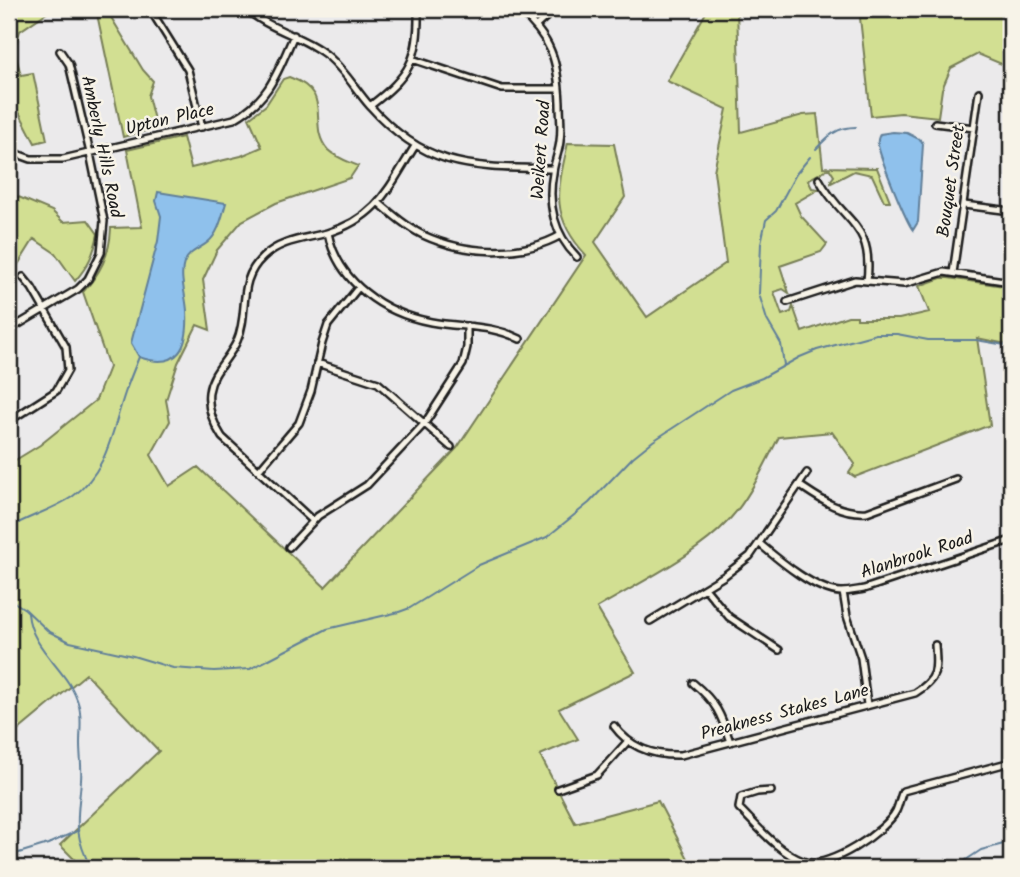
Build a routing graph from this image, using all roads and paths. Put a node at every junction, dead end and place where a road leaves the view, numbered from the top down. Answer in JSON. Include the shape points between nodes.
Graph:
{"nodes":[{"id":1,"x":150,"y":9,"type":"edge"},
{"id":2,"x":246,"y":9,"type":"edge"},
{"id":3,"x":418,"y":9,"type":"edge"},
{"id":4,"x":518,"y":9,"type":"edge"},
{"id":5,"x":555,"y":9,"type":"edge"},
{"id":6,"x":536,"y":26,"type":"junction"},
{"id":7,"x":294,"y":35,"type":"junction"},
{"id":8,"x":60,"y":51,"type":"dead end"},
{"id":9,"x":412,"y":59,"type":"junction"},
{"id":10,"x":559,"y":89,"type":"junction"},
{"id":11,"x":979,"y":92,"type":"dead end"},
{"id":12,"x":370,"y":106,"type":"junction"},
{"id":13,"x":935,"y":123,"type":"dead end"},
{"id":14,"x":202,"y":127,"type":"junction"},
{"id":15,"x":974,"y":128,"type":"junction"},
{"id":16,"x":415,"y":146,"type":"junction"},
{"id":17,"x":9,"y":151,"type":"edge"},
{"id":18,"x":90,"y":153,"type":"junction"},
{"id":19,"x":553,"y":169,"type":"junction"},
{"id":20,"x":819,"y":179,"type":"dead end"},
{"id":21,"x":379,"y":203,"type":"junction"},
{"id":22,"x":964,"y":205,"type":"junction"},
{"id":23,"x":1011,"y":211,"type":"edge"},
{"id":24,"x":328,"y":233,"type":"junction"},
{"id":25,"x":561,"y":235,"type":"junction"},
{"id":26,"x":577,"y":257,"type":"dead end"},
{"id":27,"x":953,"y":273,"type":"junction"},
{"id":28,"x":23,"y":277,"type":"dead end"},
{"id":29,"x":867,"y":281,"type":"junction"},
{"id":30,"x":1011,"y":282,"type":"edge"},
{"id":31,"x":358,"y":288,"type":"junction"},
{"id":32,"x":787,"y":302,"type":"dead end"},
{"id":33,"x":45,"y":309,"type":"junction"},
{"id":34,"x":467,"y":326,"type":"junction"},
{"id":35,"x":9,"y":330,"type":"edge"},
{"id":36,"x":520,"y":339,"type":"dead end"},
{"id":37,"x":317,"y":363,"type":"junction"},
{"id":38,"x":9,"y":421,"type":"edge"},
{"id":39,"x":425,"y":423,"type":"junction"},
{"id":40,"x":451,"y":447,"type":"dead end"},
{"id":41,"x":259,"y":470,"type":"junction"},
{"id":42,"x":807,"y":474,"type":"dead end"},
{"id":43,"x":956,"y":479,"type":"dead end"},
{"id":44,"x":799,"y":485,"type":"junction"},
{"id":45,"x":313,"y":521,"type":"junction"},
{"id":46,"x":1011,"y":540,"type":"edge"},
{"id":47,"x":760,"y":544,"type":"junction"},
{"id":48,"x":289,"y":547,"type":"dead end"},
{"id":49,"x":705,"y":588,"type":"junction"},
{"id":50,"x":843,"y":592,"type":"junction"},
{"id":51,"x":650,"y":621,"type":"dead end"},
{"id":52,"x":936,"y":645,"type":"dead end"},
{"id":53,"x":779,"y":650,"type":"dead end"},
{"id":54,"x":693,"y":683,"type":"dead end"},
{"id":55,"x":867,"y":705,"type":"junction"},
{"id":56,"x":614,"y":726,"type":"dead end"},
{"id":57,"x":627,"y":742,"type":"junction"},
{"id":58,"x":730,"y":742,"type":"junction"},
{"id":59,"x":1011,"y":762,"type":"edge"},
{"id":60,"x":558,"y":789,"type":"dead end"},
{"id":61,"x":771,"y":791,"type":"dead end"}],
"edges":[{"from":1,"to":14,"type":"street","via":[[188,70]]},
{"from":2,"to":7,"type":"street"},
{"from":3,"to":9,"type":"street","via":[[419,33]]},
{"from":4,"to":6,"type":"street","name":"Weikert Road"},
{"from":5,"to":6,"type":"street"},
{"from":6,"to":10,"type":"street","name":"Weikert Road","via":[[552,50]]},
{"from":7,"to":12,"type":"street","via":[[329,57]]},
{"from":7,"to":14,"type":"street","name":"Upton Place","via":[[270,88],[257,104],[234,119]]},
{"from":8,"to":18,"type":"street","name":"Amberly Hills Road","via":[[69,64]]},
{"from":9,"to":10,"type":"street","via":[[502,89]]},
{"from":9,"to":12,"type":"street","via":[[399,83]]},
{"from":10,"to":19,"type":"street","name":"Weikert Road","via":[[560,140]]},
{"from":11,"to":15,"type":"street","name":"Bouquet Street"},
{"from":12,"to":16,"type":"street"},
{"from":13,"to":15,"type":"street"},
{"from":14,"to":18,"type":"street","name":"Upton Place"},
{"from":15,"to":22,"type":"street","name":"Bouquet Street"},
{"from":16,"to":19,"type":"street","via":[[471,166]]},
{"from":16,"to":21,"type":"street"},
{"from":17,"to":18,"type":"street","name":"Upton Place","via":[[45,160]]},
{"from":18,"to":33,"type":"street","name":"Amberly Hills Road","via":[[104,221],[102,253],[78,289]]},
{"from":19,"to":25,"type":"street","name":"Weikert Road","via":[[550,200]]},
{"from":20,"to":29,"type":"street","via":[[863,235]]},
{"from":21,"to":24,"type":"street","via":[[361,219]]},
{"from":21,"to":25,"type":"street","via":[[423,234],[453,246],[509,250],[548,243]]},
{"from":22,"to":23,"type":"street"},
{"from":22,"to":27,"type":"street","name":"Bouquet Street"},
{"from":24,"to":31,"type":"street","via":[[336,259]]},
{"from":24,"to":41,"type":"street","via":[[282,245],[255,266],[244,291],[237,343],[209,390],[216,428]]},
{"from":25,"to":26,"type":"street","name":"Weikert Road"},
{"from":27,"to":29,"type":"street","via":[[935,273],[905,285]]},
{"from":27,"to":30,"type":"street"},
{"from":28,"to":33,"type":"street"},
{"from":29,"to":32,"type":"street","via":[[844,282]]},
{"from":31,"to":34,"type":"street","via":[[411,317]]},
{"from":31,"to":37,"type":"street","via":[[328,325]]},
{"from":33,"to":35,"type":"street","name":"Amberly Hills Road"},
{"from":33,"to":38,"type":"street","via":[[66,347],[65,378],[57,391]]},
{"from":34,"to":36,"type":"street","via":[[486,327]]},
{"from":34,"to":39,"type":"street","via":[[463,364]]},
{"from":37,"to":39,"type":"street","via":[[377,383]]},
{"from":37,"to":41,"type":"street","via":[[299,423]]},
{"from":39,"to":40,"type":"street"},
{"from":39,"to":45,"type":"street","via":[[367,485]]},
{"from":41,"to":45,"type":"street"},
{"from":42,"to":44,"type":"street"},
{"from":43,"to":44,"type":"street","via":[[856,513]]},
{"from":44,"to":47,"type":"street"},
{"from":45,"to":48,"type":"street"},
{"from":46,"to":50,"type":"street","name":"Alanbrook Road"},
{"from":47,"to":49,"type":"street"},
{"from":47,"to":50,"type":"street","name":"Alanbrook Road","via":[[801,575]]},
{"from":49,"to":51,"type":"street"},
{"from":49,"to":53,"type":"street","via":[[729,617]]},
{"from":50,"to":55,"type":"street","via":[[861,658]]},
{"from":52,"to":55,"type":"street","name":"Preakness Stakes Lane","via":[[936,670],[927,686]]},
{"from":54,"to":58,"type":"street","via":[[720,712]]},
{"from":55,"to":58,"type":"street","name":"Preakness Stakes Lane"},
{"from":56,"to":57,"type":"street","name":"Preakness Stakes Lane"},
{"from":57,"to":58,"type":"street","name":"Preakness Stakes Lane","via":[[666,756]]},
{"from":57,"to":60,"type":"street","via":[[597,775]]},
{"from":59,"to":61,"type":"street","via":[[902,791],[895,812],[882,829],[841,855],[814,864],[778,846],[739,808],[741,797]]}]}
